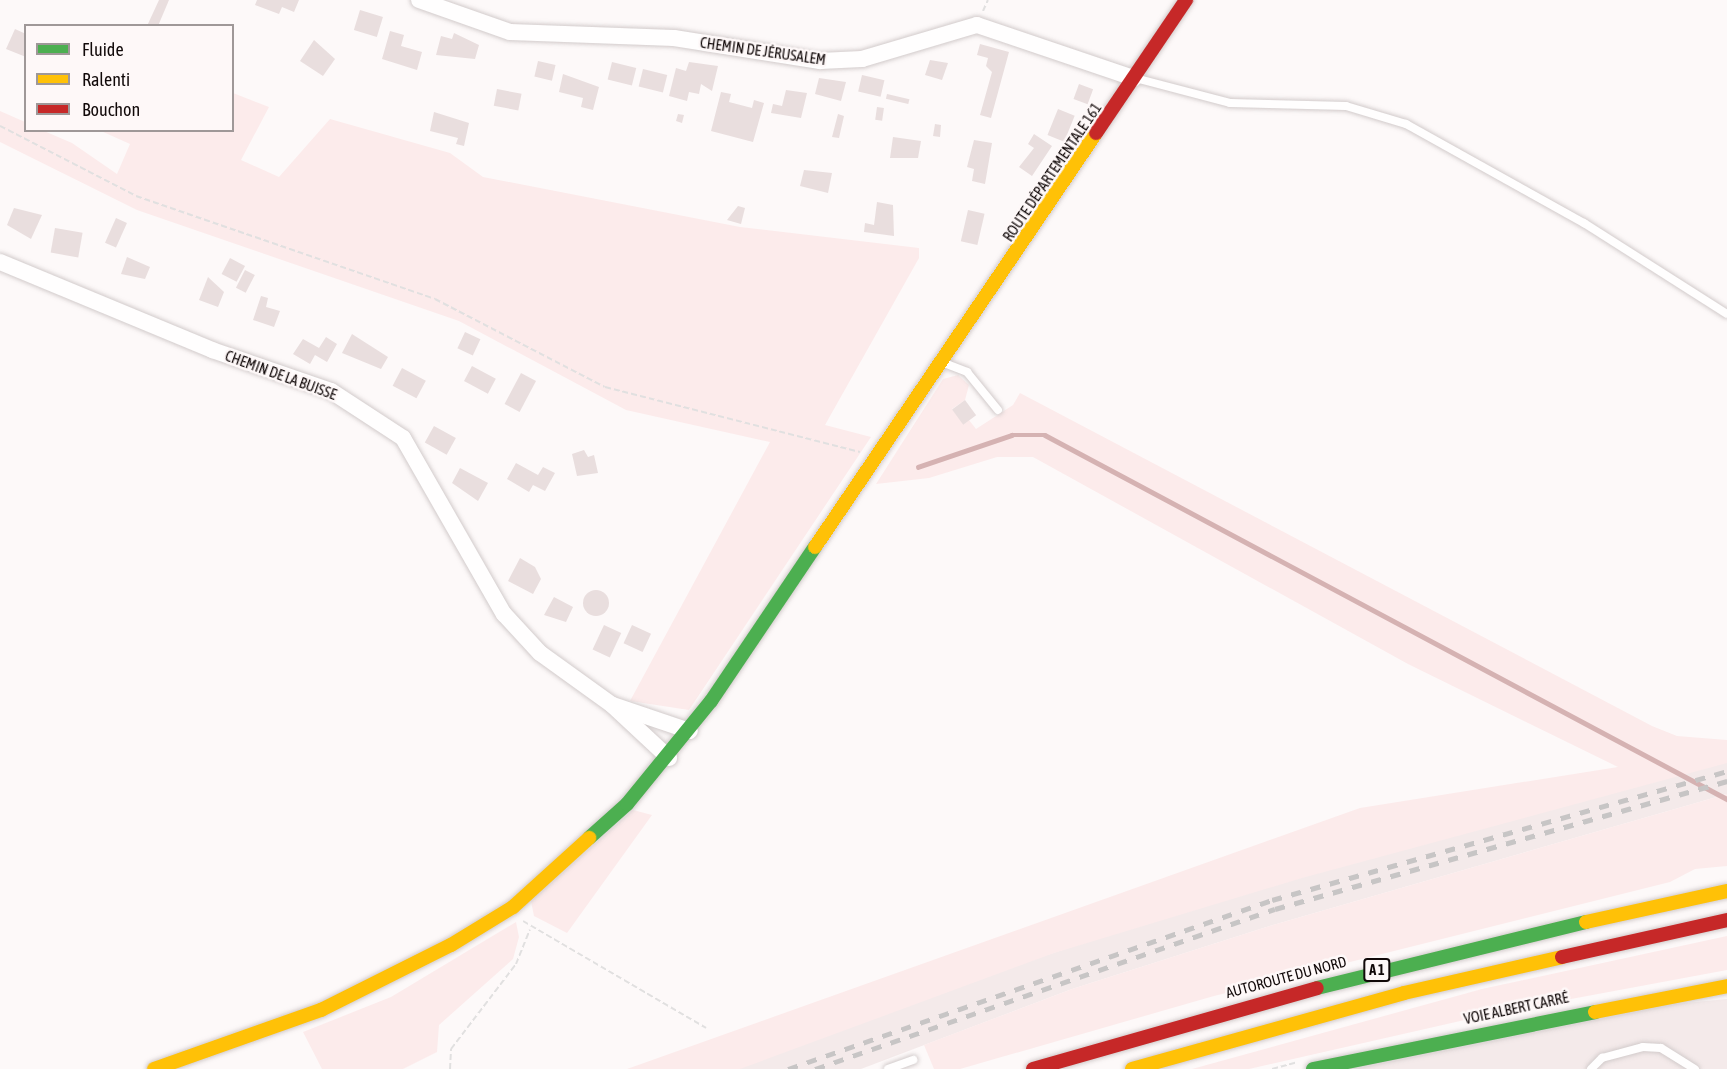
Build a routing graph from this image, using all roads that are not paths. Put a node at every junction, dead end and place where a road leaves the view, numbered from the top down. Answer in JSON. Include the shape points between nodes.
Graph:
{"nodes":[{"id":1,"x":419,"y":0,"type":"edge"},
{"id":2,"x":1186,"y":0,"type":"edge"},
{"id":3,"x":1134,"y":78,"type":"junction"},
{"id":4,"x":0,"y":262,"type":"edge"},
{"id":5,"x":1727,"y":314,"type":"edge"},
{"id":6,"x":944,"y":363,"type":"junction"},
{"id":7,"x":998,"y":410,"type":"dead end"},
{"id":8,"x":612,"y":705,"type":"junction"},
{"id":9,"x":690,"y":731,"type":"junction"},
{"id":10,"x":669,"y":758,"type":"junction"},
{"id":11,"x":1727,"y":891,"type":"edge"},
{"id":12,"x":1727,"y":920,"type":"edge"},
{"id":13,"x":1727,"y":986,"type":"edge"},
{"id":14,"x":913,"y":1060,"type":"dead end"},
{"id":15,"x":154,"y":1069,"type":"edge"},
{"id":16,"x":888,"y":1069,"type":"edge"},
{"id":17,"x":1033,"y":1069,"type":"edge"},
{"id":18,"x":1132,"y":1069,"type":"edge"},
{"id":19,"x":1313,"y":1069,"type":"edge"},
{"id":20,"x":1591,"y":1069,"type":"edge"},
{"id":21,"x":1695,"y":1069,"type":"edge"}],
"edges":[{"from":1,"to":3,"type":"street","name":"CHEMIN DE JÉRUSALEM","via":[[510,32],[674,38],[820,61],[862,59],[977,25]]},
{"from":2,"to":3,"type":"main road","name":"ROUTE DÉPARTEMENTALE 161"},
{"from":3,"to":5,"type":"lane","via":[[1230,103],[1346,106],[1406,124],[1584,223]]},
{"from":3,"to":6,"type":"main road","name":"ROUTE DÉPARTEMENTALE 161"},
{"from":4,"to":8,"type":"street","name":"CHEMIN DE LA BUISSE","via":[[212,350],[331,391],[368,412],[403,438],[429,475],[504,614],[540,653]]},
{"from":6,"to":7,"type":"lane","via":[[967,372]]},
{"from":6,"to":9,"type":"main road","name":"ROUTE DÉPARTEMENTALE 161"},
{"from":8,"to":9,"type":"street","name":"CHEMIN DE LA BUISSE"},
{"from":8,"to":10,"type":"street","name":"CHEMIN DE LA BUISSE"},
{"from":9,"to":10,"type":"main road","name":"ROUTE DÉPARTEMENTALE 161"},
{"from":10,"to":15,"type":"main road","name":"ROUTE DÉPARTEMENTALE 161","via":[[592,839],[513,907],[388,980]]},
{"from":11,"to":17,"type":"main road","name":"AUTOROUTE DU NORD","number":"A 1","via":[[1384,968]]},
{"from":12,"to":18,"type":"main road","number":"A 1","via":[[1404,993]]},
{"from":13,"to":19,"type":"main road","name":"VOIE ALBERT CARRÉ"},
{"from":14,"to":16,"type":"lane"},
{"from":20,"to":21,"type":"lane","via":[[1602,1058],[1643,1047],[1661,1048]]}]}
